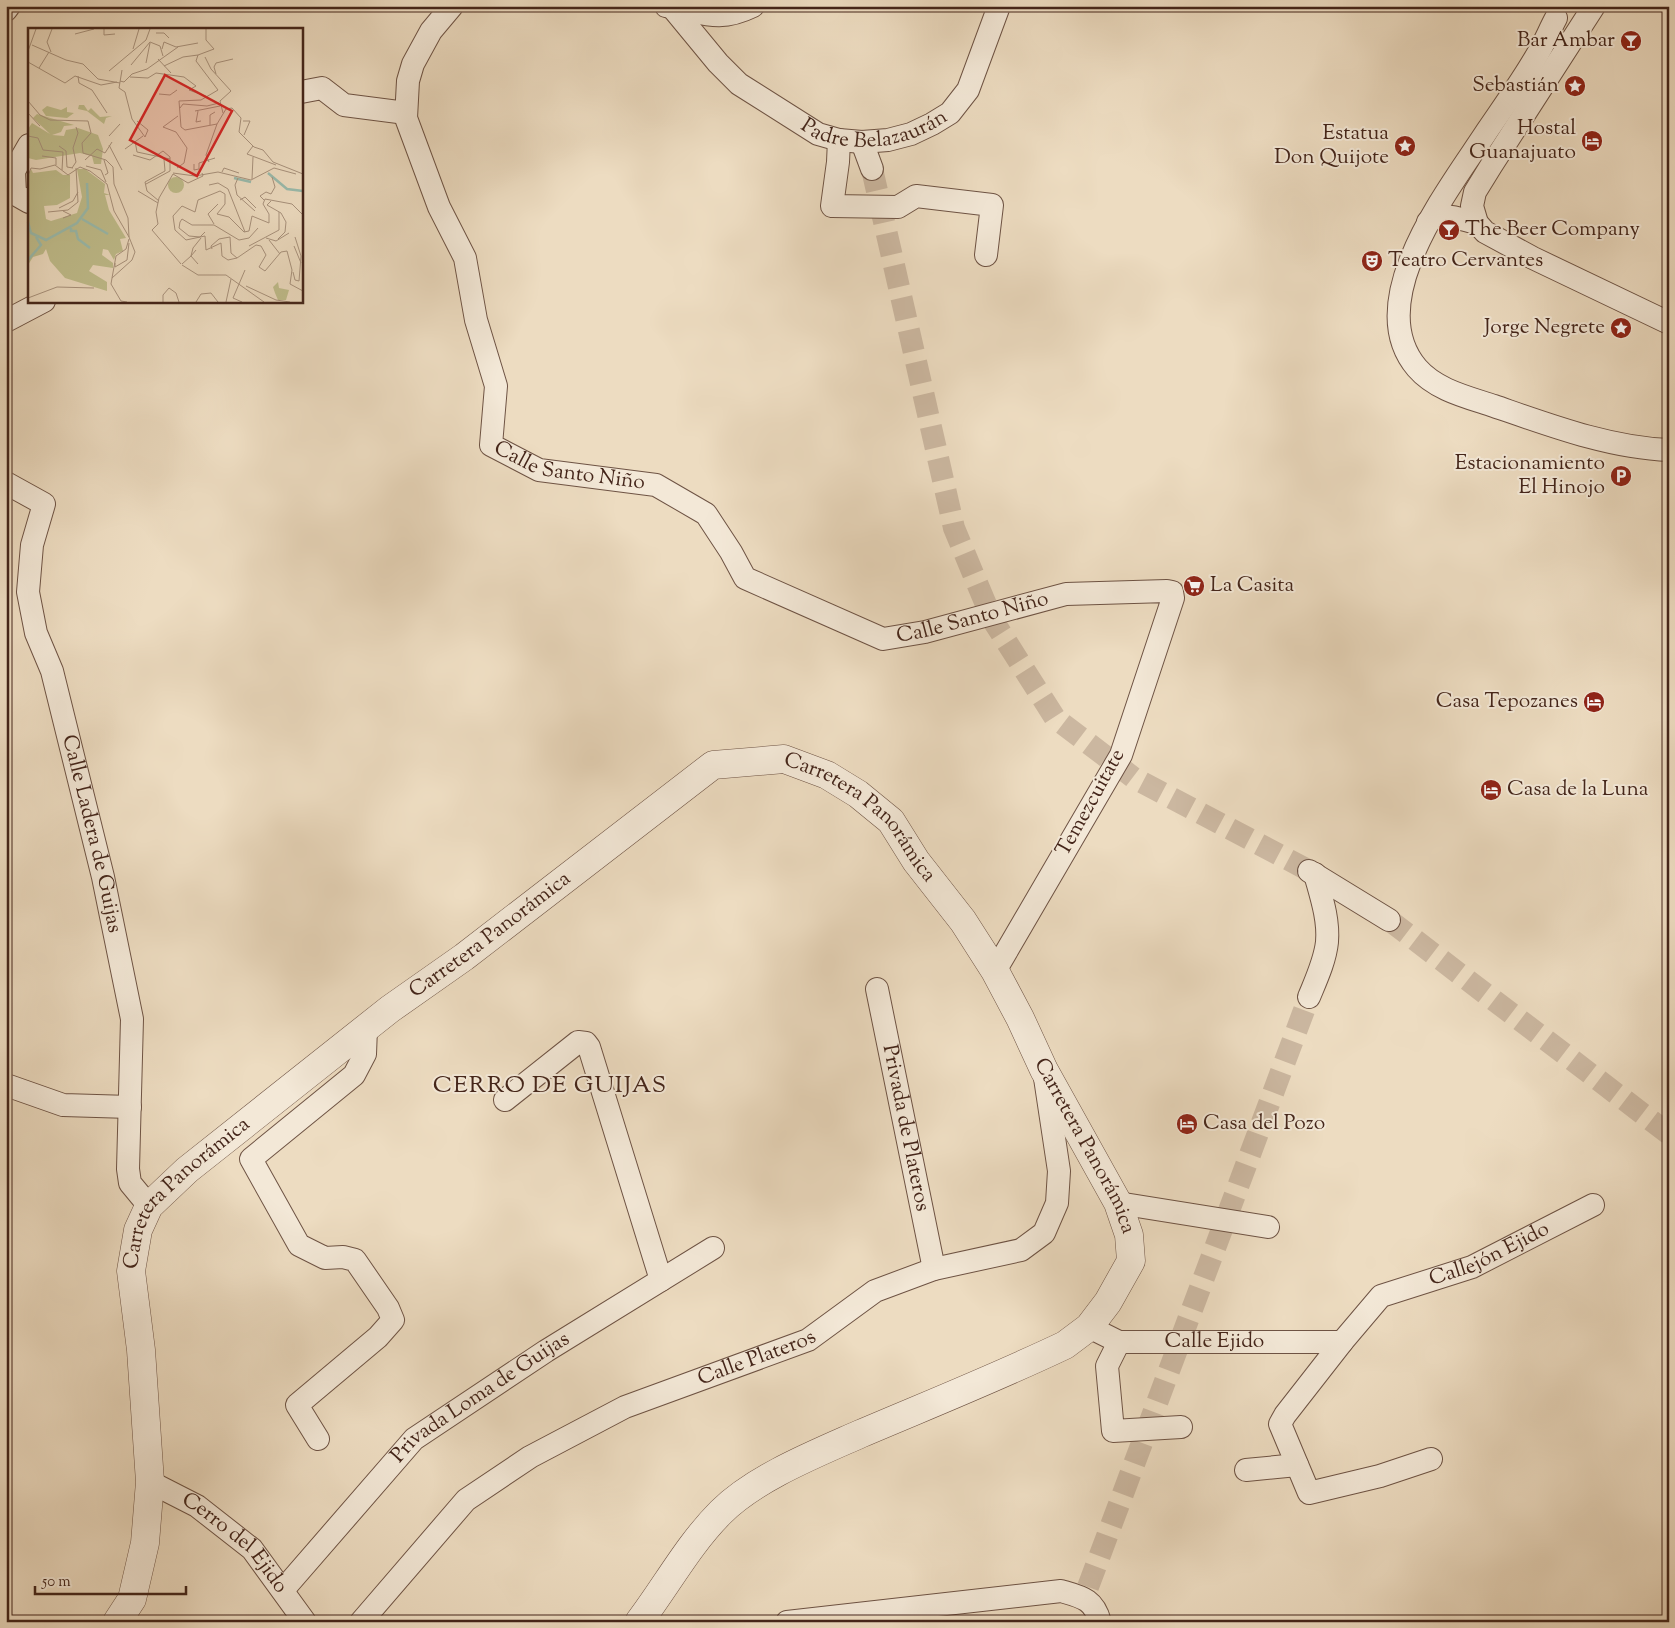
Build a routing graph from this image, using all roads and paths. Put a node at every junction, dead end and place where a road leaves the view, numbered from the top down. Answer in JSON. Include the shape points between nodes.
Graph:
{"nodes":[{"id":1,"x":9,"y":6,"type":"edge"},
{"id":2,"x":452,"y":6,"type":"edge"},
{"id":3,"x":669,"y":6,"type":"edge"},
{"id":4,"x":753,"y":6,"type":"edge"},
{"id":5,"x":761,"y":6,"type":"edge"},
{"id":6,"x":999,"y":6,"type":"edge"},
{"id":7,"x":1594,"y":6,"type":"edge"},
{"id":8,"x":6,"y":10,"type":"edge"},
{"id":9,"x":1554,"y":12,"type":"edge"},
{"id":10,"x":1579,"y":30,"type":"junction"},
{"id":11,"x":706,"y":49,"type":"junction"},
{"id":12,"x":302,"y":92,"type":"edge"},
{"id":13,"x":406,"y":113,"type":"junction"},
{"id":14,"x":839,"y":140,"type":"junction"},
{"id":15,"x":862,"y":142,"type":"junction"},
{"id":16,"x":28,"y":146,"type":"edge"},
{"id":17,"x":872,"y":169,"type":"tunnel mouth"},
{"id":18,"x":28,"y":201,"type":"edge"},
{"id":19,"x":1428,"y":222,"type":"junction"},
{"id":20,"x":1477,"y":223,"type":"junction"},
{"id":21,"x":986,"y":255,"type":"dead end"},
{"id":22,"x":42,"y":302,"type":"edge"},
{"id":23,"x":6,"y":321,"type":"edge"},
{"id":24,"x":1669,"y":323,"type":"edge"},
{"id":25,"x":1669,"y":450,"type":"edge"},
{"id":26,"x":6,"y":483,"type":"edge"},
{"id":27,"x":1173,"y":596,"type":"joint"},
{"id":28,"x":1388,"y":920,"type":"tunnel mouth"},
{"id":29,"x":994,"y":971,"type":"junction"},
{"id":30,"x":877,"y":989,"type":"dead end"},
{"id":31,"x":1309,"y":997,"type":"tunnel mouth"},
{"id":32,"x":366,"y":1028,"type":"junction"},
{"id":33,"x":1044,"y":1070,"type":"junction"},
{"id":34,"x":9,"y":1086,"type":"dead end"},
{"id":35,"x":505,"y":1100,"type":"dead end"},
{"id":36,"x":130,"y":1107,"type":"junction"},
{"id":37,"x":1118,"y":1203,"type":"junction"},
{"id":38,"x":1593,"y":1205,"type":"dead end"},
{"id":39,"x":150,"y":1206,"type":"junction"},
{"id":40,"x":1268,"y":1227,"type":"dead end"},
{"id":41,"x":713,"y":1248,"type":"dead end"},
{"id":42,"x":934,"y":1269,"type":"junction"},
{"id":43,"x":661,"y":1280,"type":"junction"},
{"id":44,"x":1089,"y":1327,"type":"junction"},
{"id":45,"x":1119,"y":1342,"type":"junction"},
{"id":46,"x":1342,"y":1342,"type":"junction"},
{"id":47,"x":1181,"y":1427,"type":"dead end"},
{"id":48,"x":318,"y":1439,"type":"dead end"},
{"id":49,"x":1431,"y":1458,"type":"dead end"},
{"id":50,"x":1297,"y":1465,"type":"junction"},
{"id":51,"x":1246,"y":1470,"type":"dead end"},
{"id":52,"x":150,"y":1482,"type":"junction"},
{"id":53,"x":283,"y":1590,"type":"junction"},
{"id":54,"x":297,"y":1618,"type":"edge"},
{"id":55,"x":118,"y":1622,"type":"edge"},
{"id":56,"x":361,"y":1622,"type":"edge"},
{"id":57,"x":639,"y":1622,"type":"edge"},
{"id":58,"x":787,"y":1622,"type":"edge"},
{"id":59,"x":1100,"y":1622,"type":"edge"}],
"edges":[{"from":1,"to":8,"type":"street"},
{"from":2,"to":13,"type":"street","name":"Calle Santo Niño","via":[[431,32],[413,64],[408,81]]},
{"from":3,"to":4,"type":"street","via":[[712,16],[727,16]]},
{"from":3,"to":11,"type":"street","name":"Padre Belazaurán"},
{"from":5,"to":11,"type":"street","via":[[719,31],[710,39]]},
{"from":6,"to":15,"type":"street","name":"Padre Belazaurán","via":[[968,90],[950,113],[911,134]]},
{"from":7,"to":10,"type":"street"},
{"from":9,"to":10,"type":"street","via":[[1562,30]]},
{"from":9,"to":19,"type":"street","via":[[1537,55]]},
{"from":10,"to":20,"type":"street","via":[[1475,192],[1472,206]]},
{"from":11,"to":14,"type":"street","name":"Padre Belazaurán","via":[[745,89],[818,134]]},
{"from":12,"to":13,"type":"street","via":[[322,88],[344,105]]},
{"from":13,"to":27,"type":"street","name":"Calle Santo Niño","via":[[439,207],[465,258],[476,320],[496,386],[491,445],[538,470],[656,485],[706,514],[745,578],[883,638],[924,632],[1066,594],[1167,591]]},
{"from":14,"to":15,"type":"street","name":"Padre Belazaurán"},
{"from":14,"to":21,"type":"street","via":[[832,206],[898,207],[916,196],[992,205]]},
{"from":15,"to":17,"type":"street"},
{"from":16,"to":18,"type":"street","via":[[14,171],[15,194]]},
{"from":19,"to":20,"type":"street","via":[[1441,216]]},
{"from":19,"to":25,"type":"street","via":[[1413,256],[1398,312],[1402,342],[1412,362],[1423,374],[1446,390],[1561,430],[1646,449]]},
{"from":20,"to":24,"type":"street","via":[[1485,232],[1533,258]]},
{"from":22,"to":23,"type":"street"},
{"from":26,"to":36,"type":"street","name":"Calle Ladera de Guijas","via":[[44,504],[32,544],[28,592],[36,633],[52,671],[104,877],[132,1019]]},
{"from":27,"to":29,"type":"street","name":"Temezcuitate","via":[[1120,755]]},
{"from":28,"to":31,"type":"street","via":[[1310,872],[1324,906],[1327,942]]},
{"from":29,"to":32,"type":"street","name":"Carretera Panorámica","via":[[891,821],[858,794],[827,775],[784,759],[766,760],[713,765],[472,951]]},
{"from":29,"to":33,"type":"street","name":"Carretera Panorámica"},
{"from":30,"to":42,"type":"street","name":"Privada de Plateros"},
{"from":32,"to":39,"type":"street","name":"Carretera Panorámica","via":[[187,1170]]},
{"from":32,"to":48,"type":"street","via":[[365,1054],[354,1075],[251,1159],[299,1245],[325,1258],[355,1260],[393,1320],[378,1337],[297,1405]]},
{"from":33,"to":37,"type":"street","name":"Carretera Panorámica"},
{"from":33,"to":42,"type":"street","name":"Calle Plateros","via":[[1059,1171],[1057,1203],[1044,1233],[1021,1250]]},
{"from":34,"to":36,"type":"street","via":[[64,1105]]},
{"from":35,"to":43,"type":"street","via":[[578,1042],[586,1043]]},
{"from":36,"to":39,"type":"street","name":"Calle Ladera de Guijas","via":[[130,1183]]},
{"from":37,"to":40,"type":"street"},
{"from":37,"to":44,"type":"street","name":"Carretera Panorámica","via":[[1130,1235],[1131,1261],[1108,1302]]},
{"from":38,"to":46,"type":"street","name":"Callejón Ejido","via":[[1472,1267],[1381,1296]]},
{"from":39,"to":52,"type":"street","name":"Carretera Panorámica","via":[[138,1230],[131,1271],[141,1350]]},
{"from":41,"to":43,"type":"street","name":"Privada Loma de Guijas"},
{"from":42,"to":56,"type":"street","name":"Calle Plateros","via":[[875,1291],[808,1340],[625,1407],[530,1457],[466,1500]]},
{"from":43,"to":53,"type":"street","name":"Privada Loma de Guijas","via":[[546,1351],[414,1439]]},
{"from":44,"to":45,"type":"street","name":"Calle Ejido"},
{"from":44,"to":57,"type":"street","name":"Carretera Panorámica","via":[[1065,1345],[1025,1364],[813,1455],[759,1483],[722,1511],[699,1536]]},
{"from":45,"to":46,"type":"street","name":"Calle Ejido"},
{"from":45,"to":47,"type":"street","via":[[1107,1366],[1113,1431]]},
{"from":46,"to":50,"type":"street","via":[[1280,1424]]},
{"from":49,"to":50,"type":"street","via":[[1380,1476],[1310,1493]]},
{"from":50,"to":51,"type":"street"},
{"from":52,"to":53,"type":"street","name":"Cerro del Ejido","via":[[197,1506],[252,1549]]},
{"from":52,"to":55,"type":"street","name":"Carretera Panorámica","via":[[145,1543],[132,1599]]},
{"from":53,"to":54,"type":"street","name":"Cerro del Ejido"},
{"from":58,"to":59,"type":"street","via":[[1062,1591],[1088,1594]]}]}
